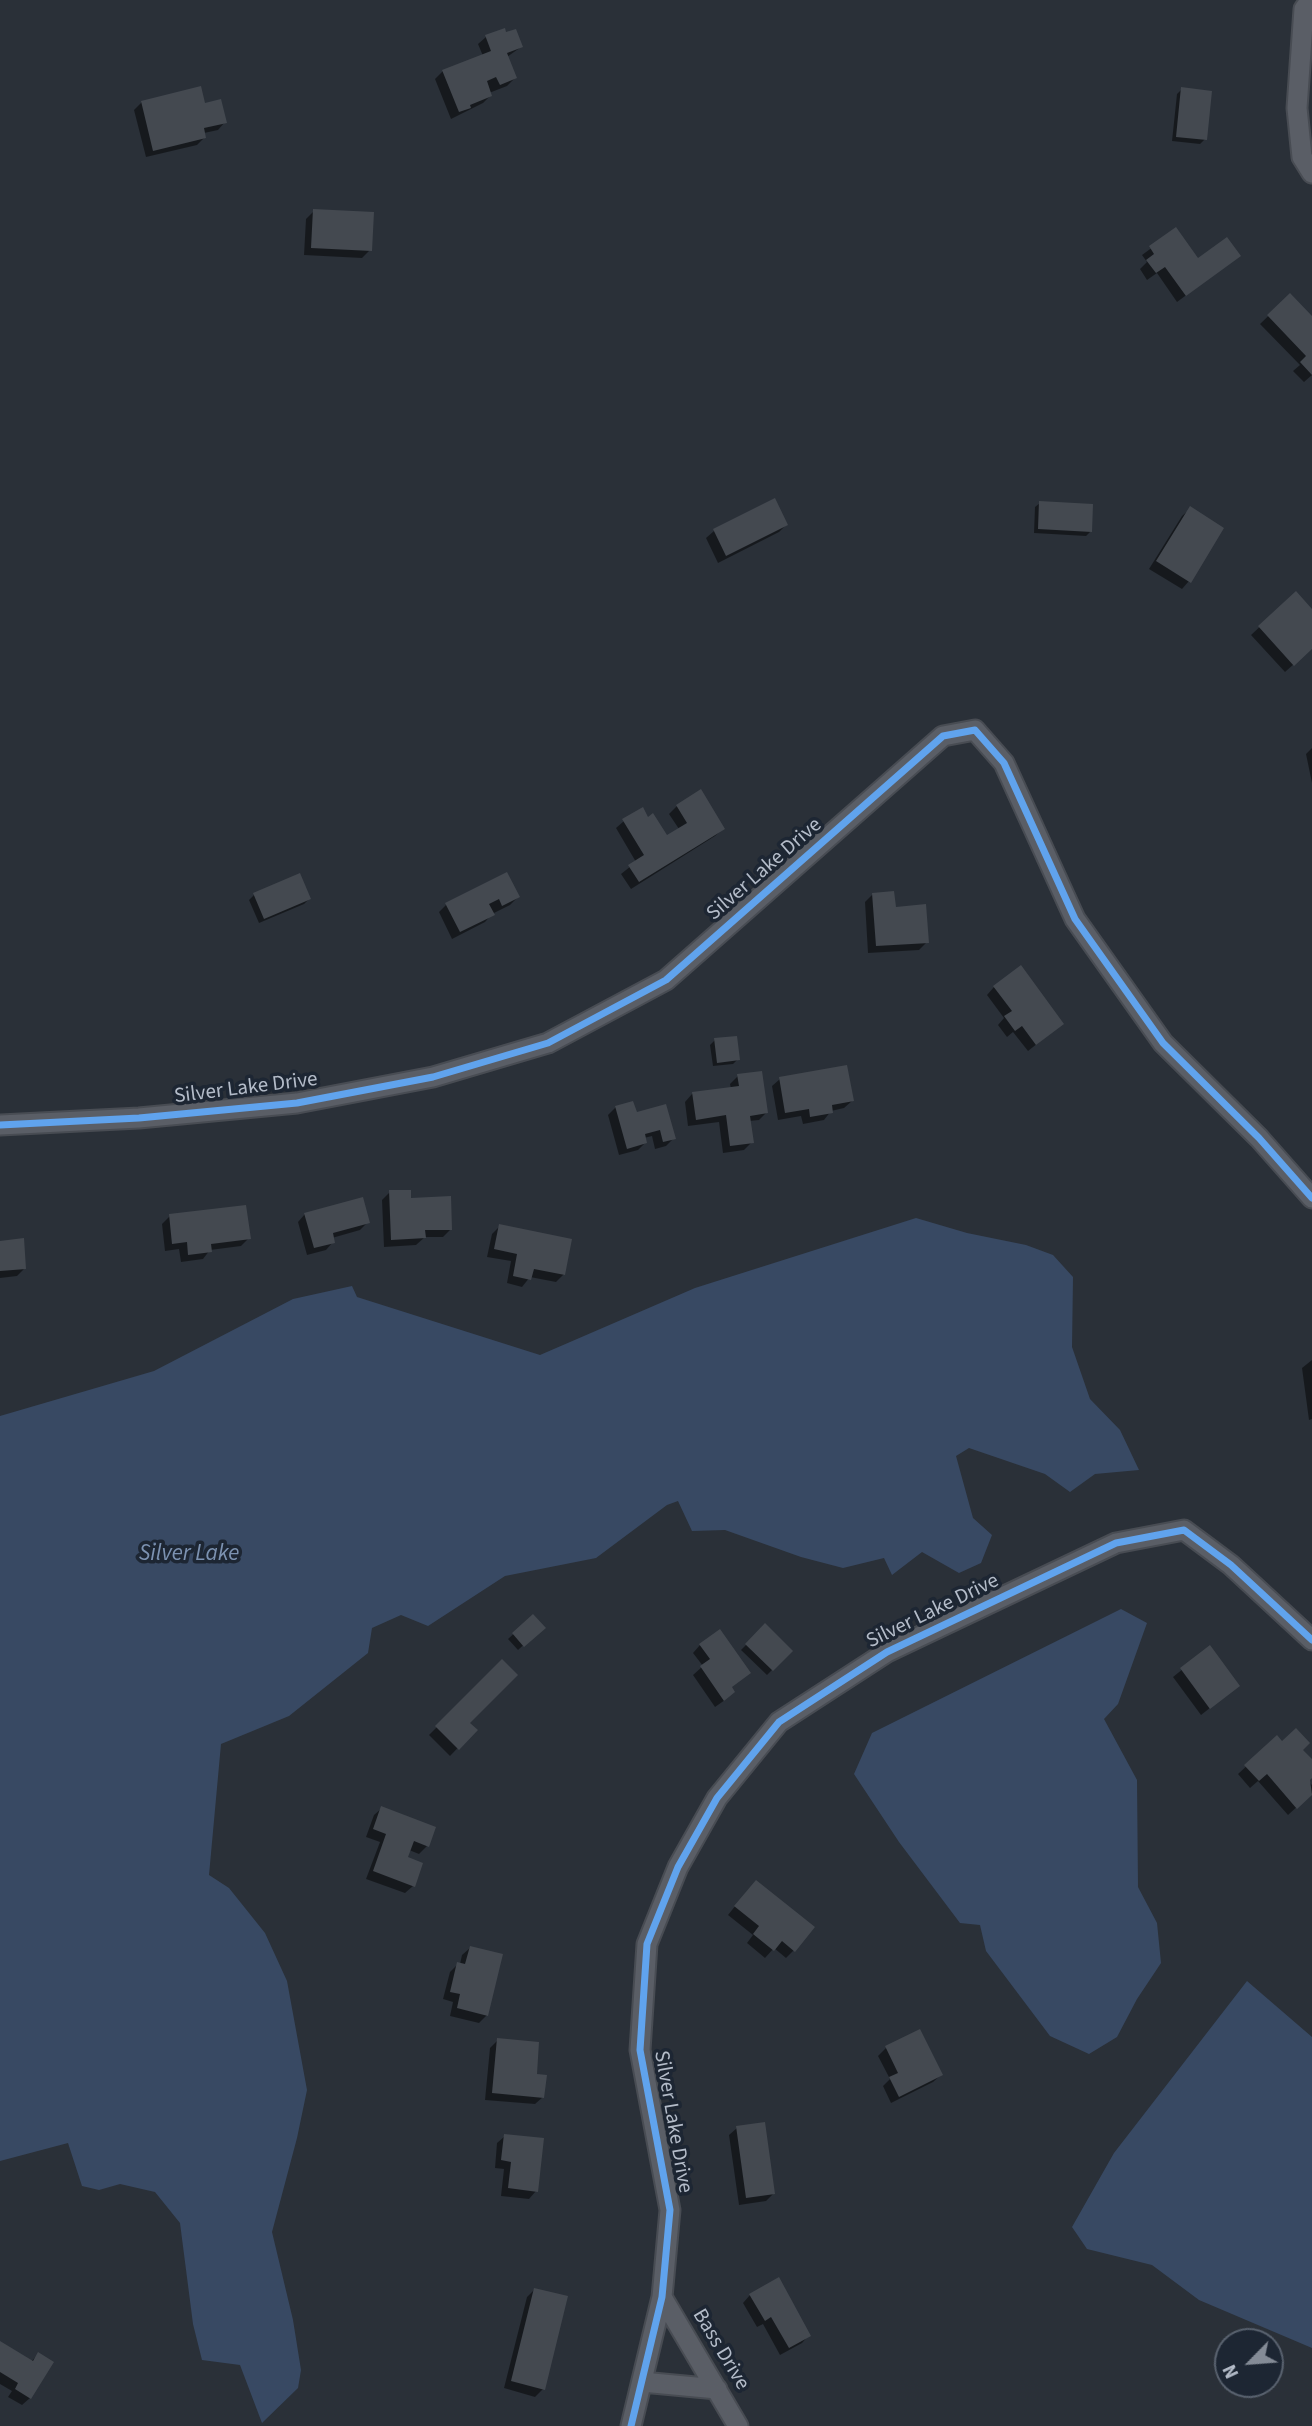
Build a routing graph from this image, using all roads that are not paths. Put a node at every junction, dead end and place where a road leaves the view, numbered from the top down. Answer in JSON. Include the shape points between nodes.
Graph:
{"nodes":[{"id":1,"x":1311,"y":0,"type":"edge"},
{"id":2,"x":1312,"y":173,"type":"edge"},
{"id":3,"x":0,"y":1125,"type":"edge"},
{"id":4,"x":1312,"y":1198,"type":"edge"},
{"id":5,"x":1312,"y":1640,"type":"edge"},
{"id":6,"x":662,"y":2297,"type":"junction"},
{"id":7,"x":642,"y":2382,"type":"junction"},
{"id":8,"x":717,"y":2389,"type":"junction"},
{"id":9,"x":631,"y":2426,"type":"edge"},
{"id":10,"x":738,"y":2426,"type":"edge"}],
"edges":[{"from":1,"to":2,"type":"street","via":[[1304,9],[1297,108],[1302,157]]},
{"from":3,"to":4,"type":"street","name":"Silver Lake Drive","via":[[297,1103],[433,1077],[548,1042],[666,980],[943,736],[975,730],[1004,763],[1075,919],[1163,1043]]},
{"from":5,"to":6,"type":"street","name":"Silver Lake Drive","via":[[1231,1565],[1184,1530],[1116,1543],[887,1652],[779,1722],[717,1798],[678,1867],[647,1944],[640,2050],[670,2210]]},
{"from":6,"to":7,"type":"street","name":"Silver Lake Drive"},
{"from":6,"to":8,"type":"street","name":"Bass Drive"},
{"from":7,"to":8,"type":"street"},
{"from":7,"to":9,"type":"street","name":"Silver Lake Drive"},
{"from":8,"to":10,"type":"street","name":"Bass Drive"}]}
